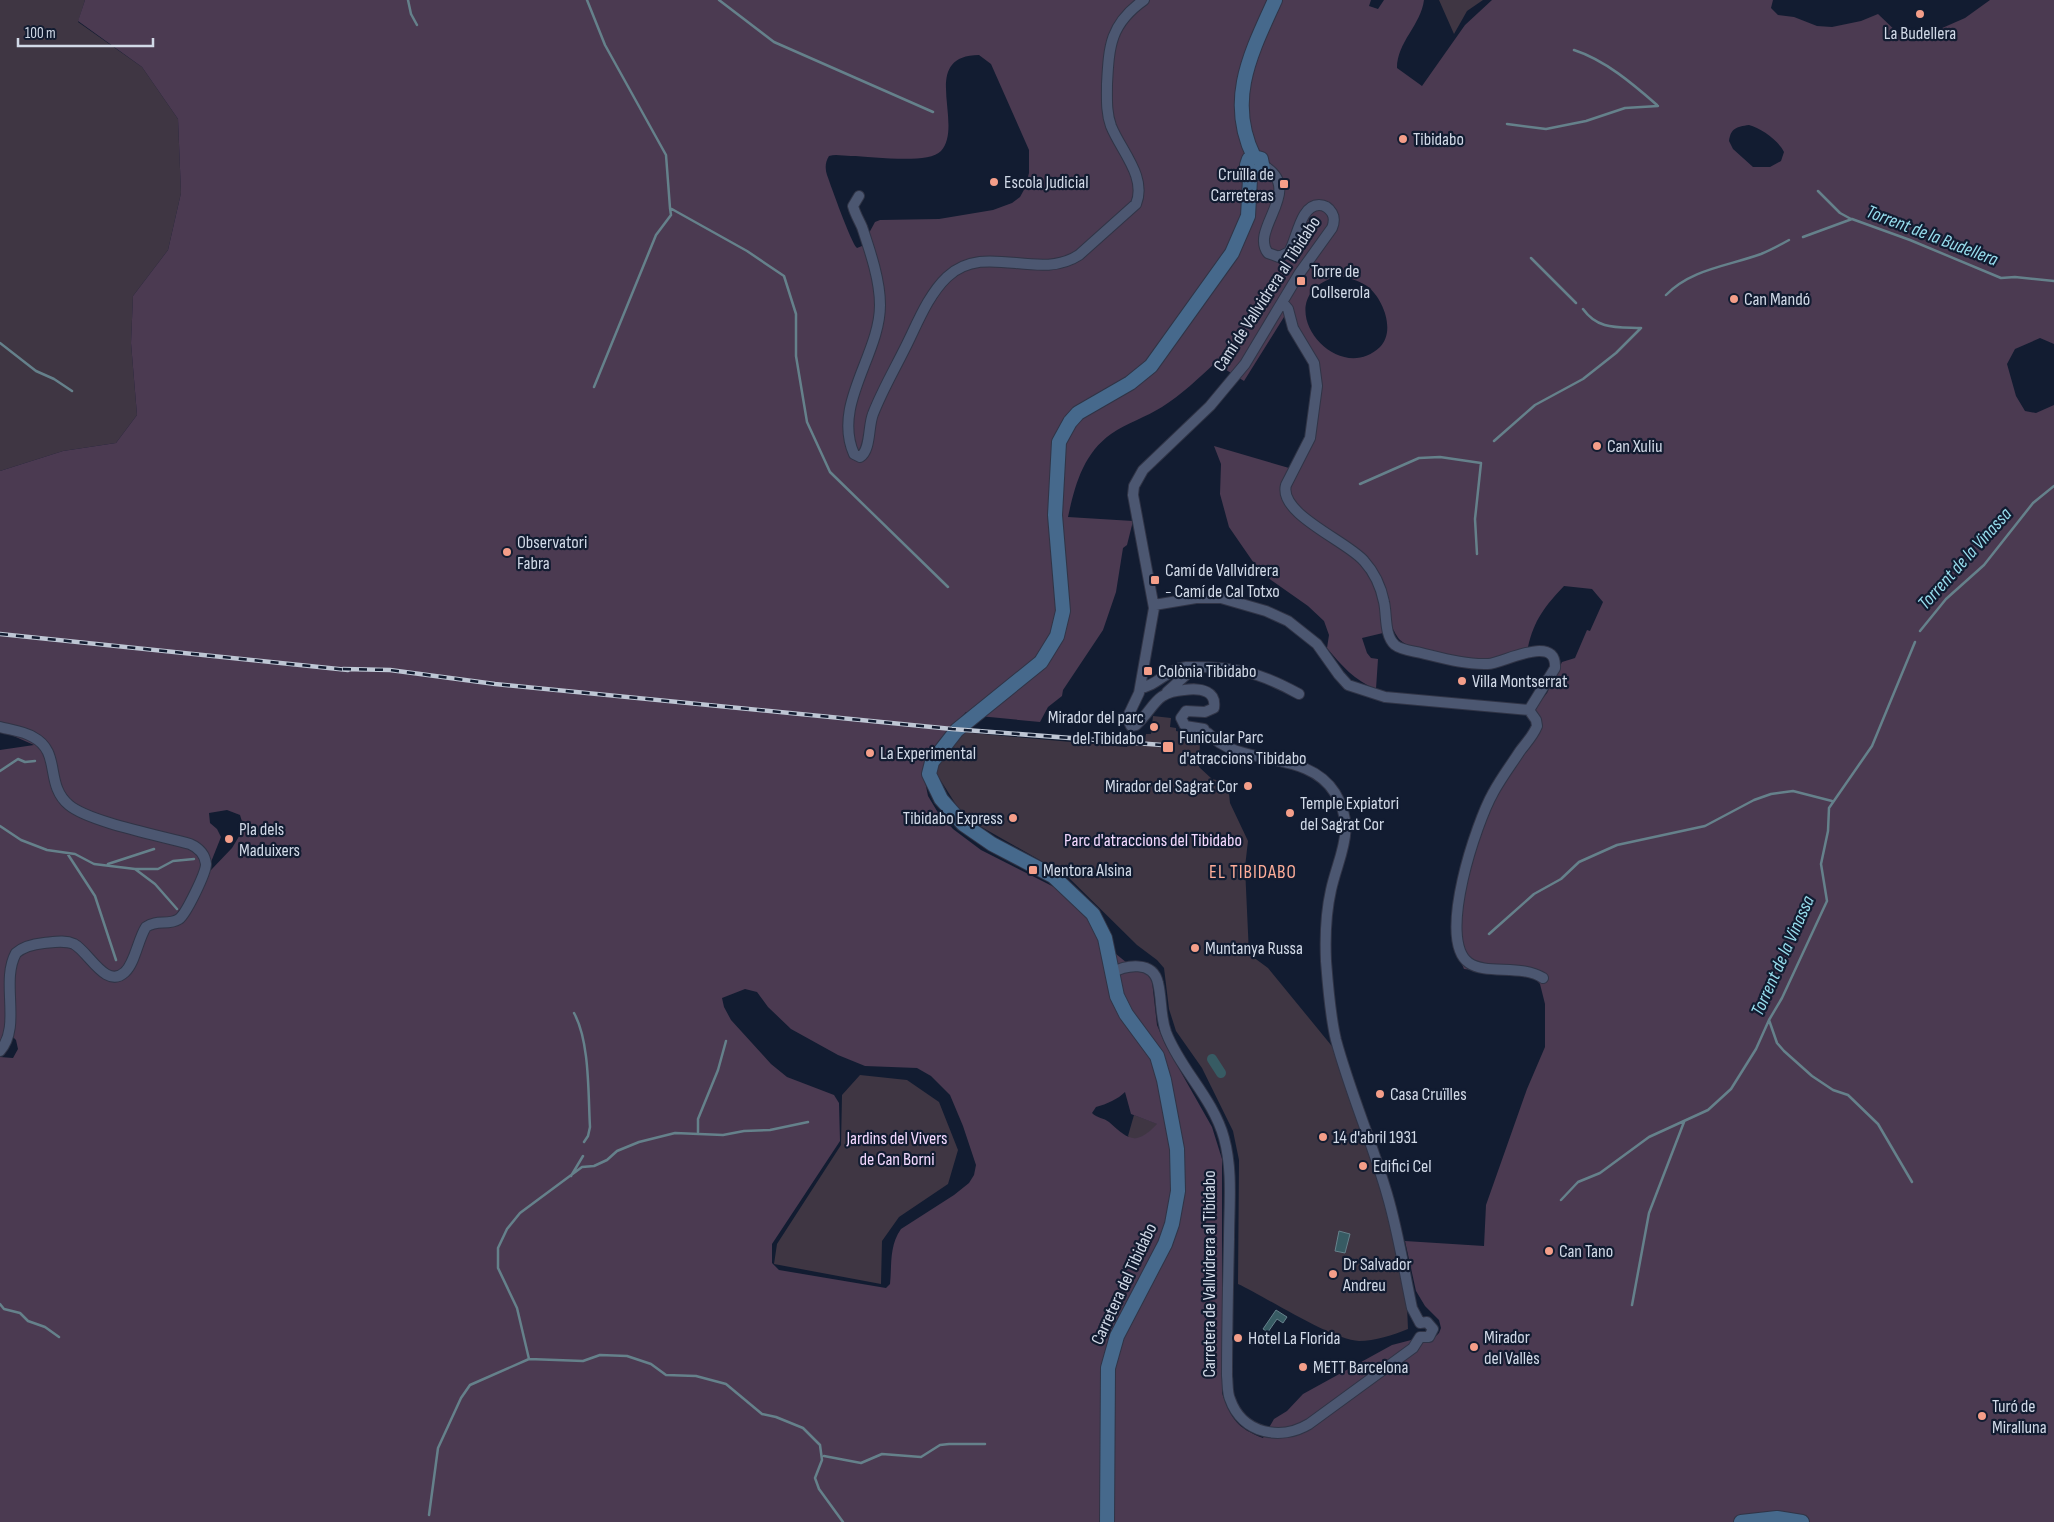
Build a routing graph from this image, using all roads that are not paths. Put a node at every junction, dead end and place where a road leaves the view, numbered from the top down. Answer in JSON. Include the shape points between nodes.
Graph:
{"nodes":[{"id":1,"x":1144,"y":0,"type":"edge"},
{"id":2,"x":1275,"y":0,"type":"edge"},
{"id":3,"x":1256,"y":164,"type":"junction"},
{"id":4,"x":859,"y":196,"type":"dead end"},
{"id":5,"x":1283,"y":303,"type":"junction"},
{"id":6,"x":1154,"y":605,"type":"junction"},
{"id":7,"x":1186,"y":667,"type":"junction"},
{"id":8,"x":1140,"y":688,"type":"junction"},
{"id":9,"x":1166,"y":692,"type":"junction"},
{"id":10,"x":1299,"y":694,"type":"dead end"},
{"id":11,"x":1529,"y":710,"type":"junction"},
{"id":12,"x":0,"y":727,"type":"edge"},
{"id":13,"x":1111,"y":974,"type":"junction"},
{"id":14,"x":1543,"y":978,"type":"dead end"},
{"id":15,"x":0,"y":1051,"type":"edge"},
{"id":16,"x":1420,"y":1323,"type":"junction"},
{"id":17,"x":1420,"y":1337,"type":"junction"},
{"id":18,"x":1107,"y":1522,"type":"edge"},
{"id":19,"x":1741,"y":1522,"type":"edge"},
{"id":20,"x":1802,"y":1522,"type":"edge"}],
"edges":[{"from":1,"to":4,"type":"street","via":[[1126,15],[1111,41],[1108,76],[1109,120],[1138,178],[1136,204],[1068,261],[1047,266],[984,260],[968,264],[947,277],[925,309],[872,415],[866,452],[860,457],[854,454],[850,442],[850,413],[880,306],[873,266],[854,211],[854,201]]},
{"from":2,"to":3,"type":"street","via":[[1252,50],[1242,91],[1243,124]]},
{"from":3,"to":5,"type":"street","name":"Camí de Vallvidrera al Tibidabo","via":[[1274,174],[1279,189],[1264,241],[1268,253],[1279,257],[1289,252],[1311,208],[1326,207],[1334,219],[1330,233],[1306,262]]},
{"from":3,"to":13,"type":"street","via":[[1248,216],[1232,254],[1151,366],[1130,383],[1078,413],[1062,437],[1055,515],[1063,611],[1052,647],[1041,662],[957,730],[929,770],[937,793],[963,824],[992,844],[1053,876],[1086,907],[1104,934]]},
{"from":5,"to":6,"type":"street","name":"Camí de Vallvidrera al Tibidabo","via":[[1245,364],[1187,430],[1152,460],[1136,481],[1134,506]]},
{"from":5,"to":11,"type":"street","via":[[1314,364],[1317,386],[1310,438],[1286,485],[1287,501],[1364,560],[1383,599],[1389,636],[1400,648],[1473,664],[1490,664],[1527,651],[1548,653],[1556,668]]},
{"from":6,"to":8,"type":"street","name":"Camí de Vallvidrera al Tibidabo"},
{"from":6,"to":11,"type":"street","via":[[1196,598],[1221,598],[1266,611],[1288,621],[1317,644],[1348,685],[1385,697]]},
{"from":7,"to":8,"type":"street","via":[[1175,668],[1147,687]]},
{"from":7,"to":9,"type":"street","via":[[1186,674]]},
{"from":7,"to":10,"type":"street","via":[[1244,670],[1268,677]]},
{"from":8,"to":9,"type":"street","name":"Camí de Vallvidrera al Tibidabo","via":[[1128,718],[1131,726],[1139,723]]},
{"from":9,"to":16,"type":"street","via":[[1192,689],[1211,694],[1215,703],[1210,711],[1186,711],[1181,718],[1185,726],[1206,731],[1225,746],[1315,773],[1333,790],[1344,811],[1345,846],[1328,903],[1328,986],[1336,1038],[1388,1195],[1412,1308]]},
{"from":11,"to":14,"type":"street","via":[[1536,720],[1535,732],[1489,800],[1462,881],[1455,924],[1463,957],[1472,965],[1527,971]]},
{"from":12,"to":15,"type":"street","via":[[30,735],[43,744],[51,759],[56,789],[75,810],[100,820],[190,844],[198,849],[206,864],[180,918],[154,922],[146,927],[128,969],[121,975],[113,977],[106,974],[82,949],[68,942],[34,944],[17,952],[5,975],[3,991],[8,1033]]},
{"from":13,"to":17,"type":"street","name":"Carretera de Vallvidrera al Tibidabo","via":[[1125,966],[1137,966],[1146,968],[1156,979],[1168,1037],[1212,1109],[1224,1137],[1230,1179],[1227,1376],[1230,1400],[1238,1414],[1264,1432],[1280,1434],[1295,1431],[1413,1348]]},
{"from":13,"to":18,"type":"street","name":"Carretera del Tibidabo","via":[[1116,996],[1161,1068],[1177,1149],[1178,1191],[1165,1244],[1117,1336],[1108,1368]]},
{"from":16,"to":17,"type":"street","via":[[1416,1331]]},
{"from":16,"to":17,"type":"street","via":[[1428,1322],[1433,1329],[1429,1337]]},
{"from":19,"to":20,"type":"street","via":[[1777,1518]]}]}
